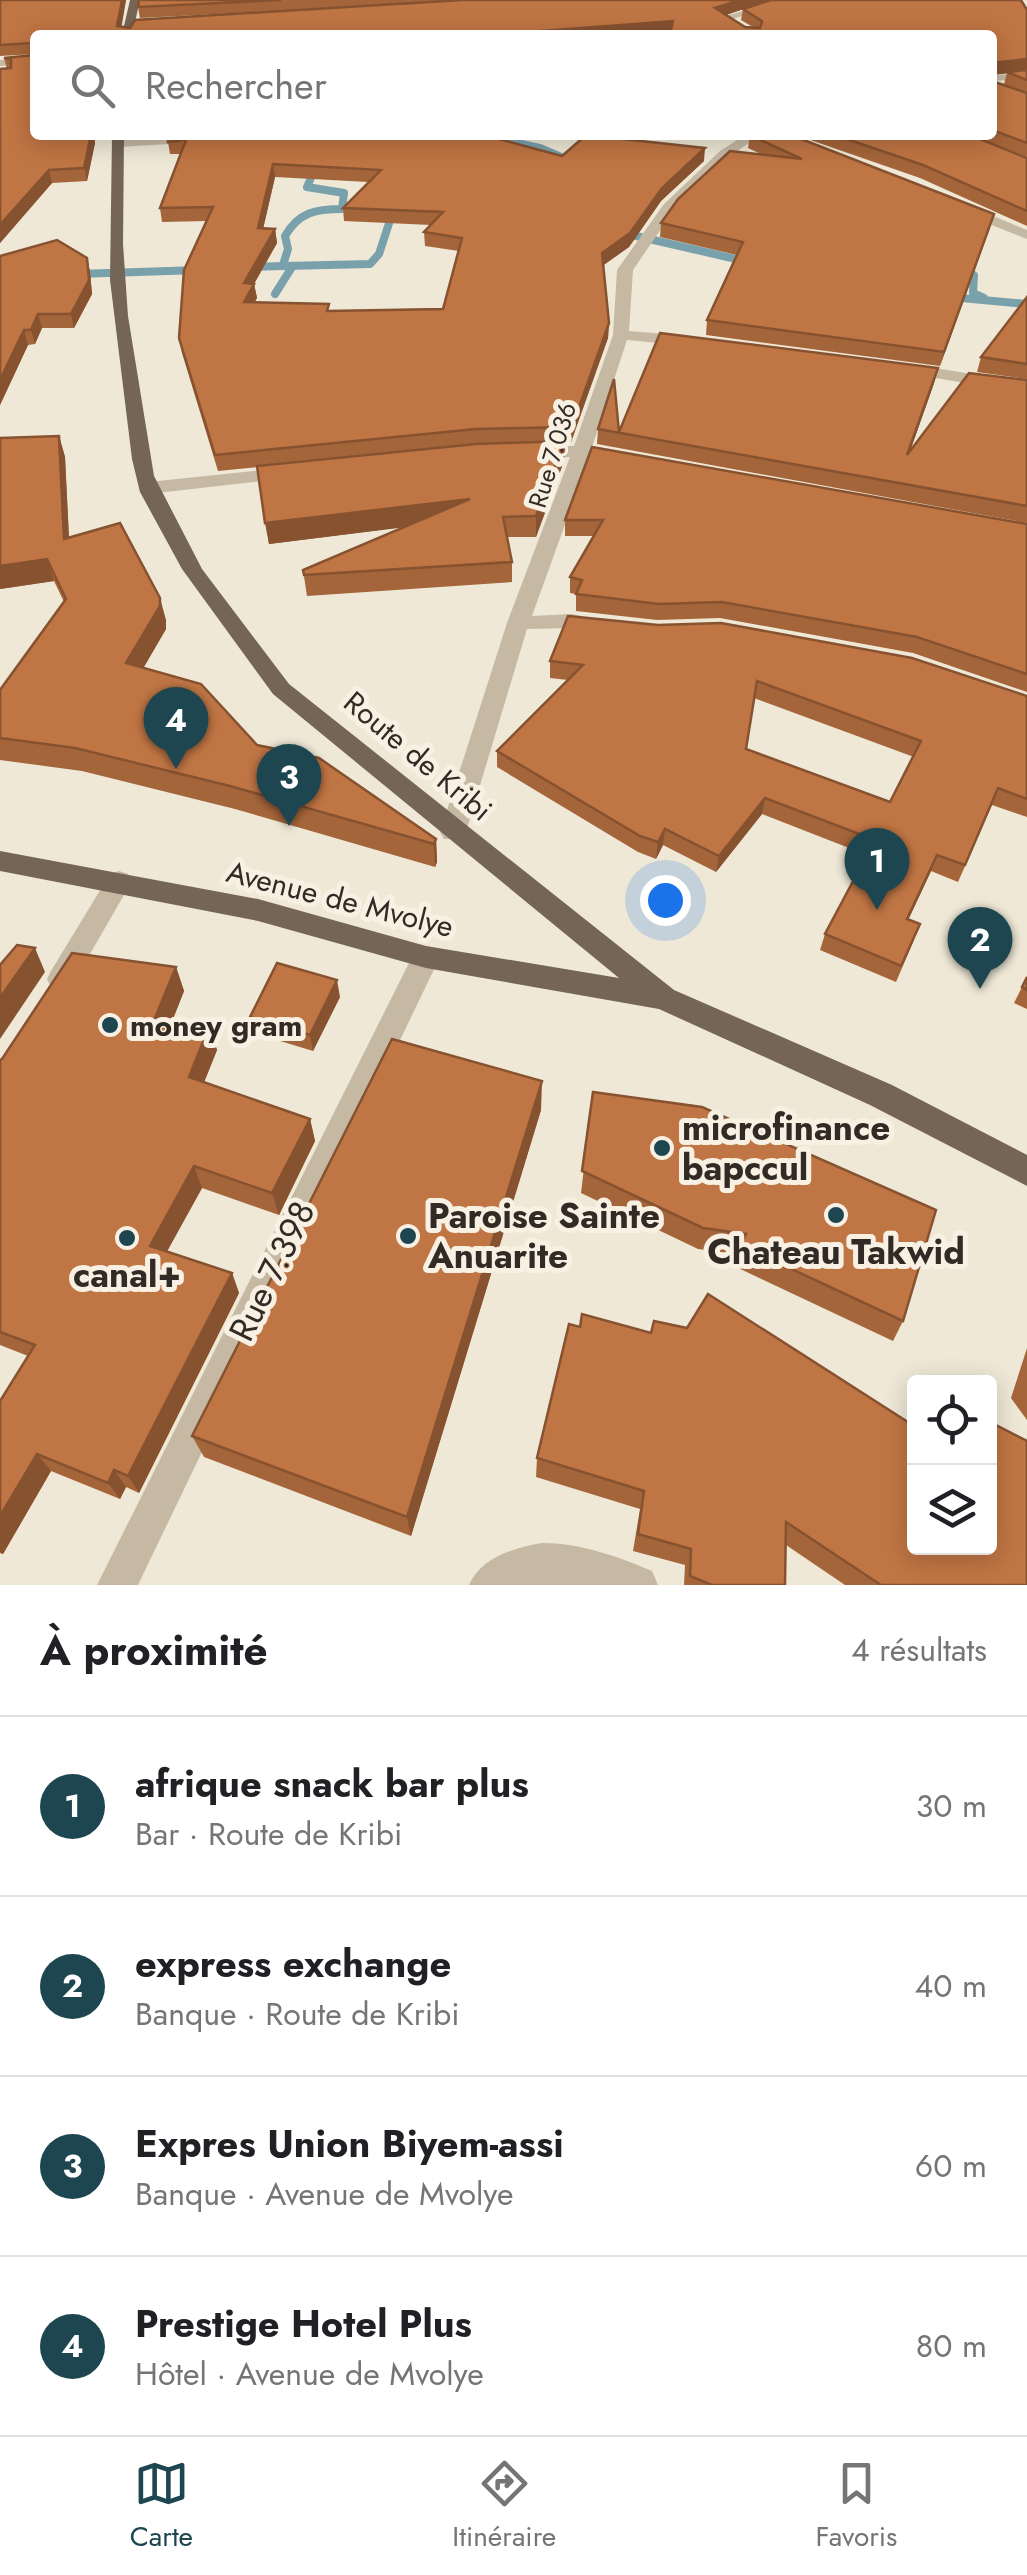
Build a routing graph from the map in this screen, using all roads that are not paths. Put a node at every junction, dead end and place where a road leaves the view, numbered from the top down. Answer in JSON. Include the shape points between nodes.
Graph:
{"nodes":[{"id":1,"x":135,"y":0,"type":"edge"},
{"id":2,"x":794,"y":0,"type":"edge"},
{"id":3,"x":149,"y":19,"type":"edge"},
{"id":4,"x":129,"y":25,"type":"edge"},
{"id":5,"x":745,"y":30,"type":"edge"},
{"id":6,"x":30,"y":61,"type":"edge"},
{"id":7,"x":0,"y":62,"type":"edge"},
{"id":8,"x":1027,"y":76,"type":"edge"},
{"id":9,"x":997,"y":78,"type":"edge"},
{"id":10,"x":997,"y":89,"type":"edge"},
{"id":11,"x":1010,"y":94,"type":"edge"},
{"id":12,"x":118,"y":140,"type":"edge"},
{"id":13,"x":746,"y":140,"type":"edge"},
{"id":14,"x":949,"y":202,"type":"edge"},
{"id":15,"x":1027,"y":235,"type":"edge"},
{"id":16,"x":620,"y":335,"type":"junction"},
{"id":17,"x":702,"y":342,"type":"edge"},
{"id":18,"x":883,"y":366,"type":"edge"},
{"id":19,"x":1027,"y":388,"type":"edge"},
{"id":20,"x":581,"y":451,"type":"junction"},
{"id":21,"x":512,"y":452,"type":"edge"},
{"id":22,"x":638,"y":461,"type":"edge"},
{"id":23,"x":322,"y":470,"type":"edge"},
{"id":24,"x":148,"y":488,"type":"junction"},
{"id":25,"x":518,"y":624,"type":"junction"},
{"id":26,"x":624,"y":628,"type":"edge"},
{"id":27,"x":454,"y":832,"type":"junction"},
{"id":28,"x":0,"y":861,"type":"edge"},
{"id":29,"x":119,"y":880,"type":"junction"},
{"id":30,"x":426,"y":956,"type":"junction"},
{"id":31,"x":664,"y":998,"type":"junction"},
{"id":32,"x":41,"y":1010,"type":"edge"},
{"id":33,"x":1027,"y":1171,"type":"edge"},
{"id":34,"x":117,"y":1585,"type":"edge"},
{"id":35,"x":488,"y":1585,"type":"edge"},
{"id":36,"x":638,"y":1585,"type":"edge"}],
"edges":[{"from":1,"to":4,"type":"main road"},
{"from":2,"to":5,"type":"street","via":[[723,18]]},
{"from":3,"to":4,"type":"main road"},
{"from":6,"to":7,"type":"street"},
{"from":8,"to":9,"type":"street"},
{"from":10,"to":11,"type":"street"},
{"from":12,"to":24,"type":"main road","name":"Route de Kribi","via":[[114,274]]},
{"from":13,"to":16,"type":"street","name":"Rue 7.036","via":[[674,202],[633,253],[625,270]]},
{"from":14,"to":15,"type":"street"},
{"from":16,"to":17,"type":"street"},
{"from":16,"to":20,"type":"street","name":"Rue 7.036"},
{"from":18,"to":19,"type":"street"},
{"from":20,"to":21,"type":"street"},
{"from":20,"to":22,"type":"street"},
{"from":20,"to":25,"type":"street","name":"Rue 7.036"},
{"from":23,"to":24,"type":"street"},
{"from":24,"to":27,"type":"main road","name":"Route de Kribi","via":[[179,550],[281,689]]},
{"from":25,"to":26,"type":"street"},
{"from":25,"to":27,"type":"street","name":"Rue 7.036"},
{"from":27,"to":31,"type":"main road","name":"Route de Kribi"},
{"from":28,"to":29,"type":"main road","name":"Avenue de Mvolye"},
{"from":29,"to":30,"type":"main road","name":"Avenue de Mvolye"},
{"from":29,"to":32,"type":"street"},
{"from":30,"to":31,"type":"main road","name":"Avenue de Mvolye"},
{"from":30,"to":34,"type":"street","name":"Rue 7.398"},
{"from":31,"to":33,"type":"main road","name":"Route de Kribi","via":[[881,1095]]},
{"from":35,"to":36,"type":"street","via":[[509,1567],[580,1562]]}]}
